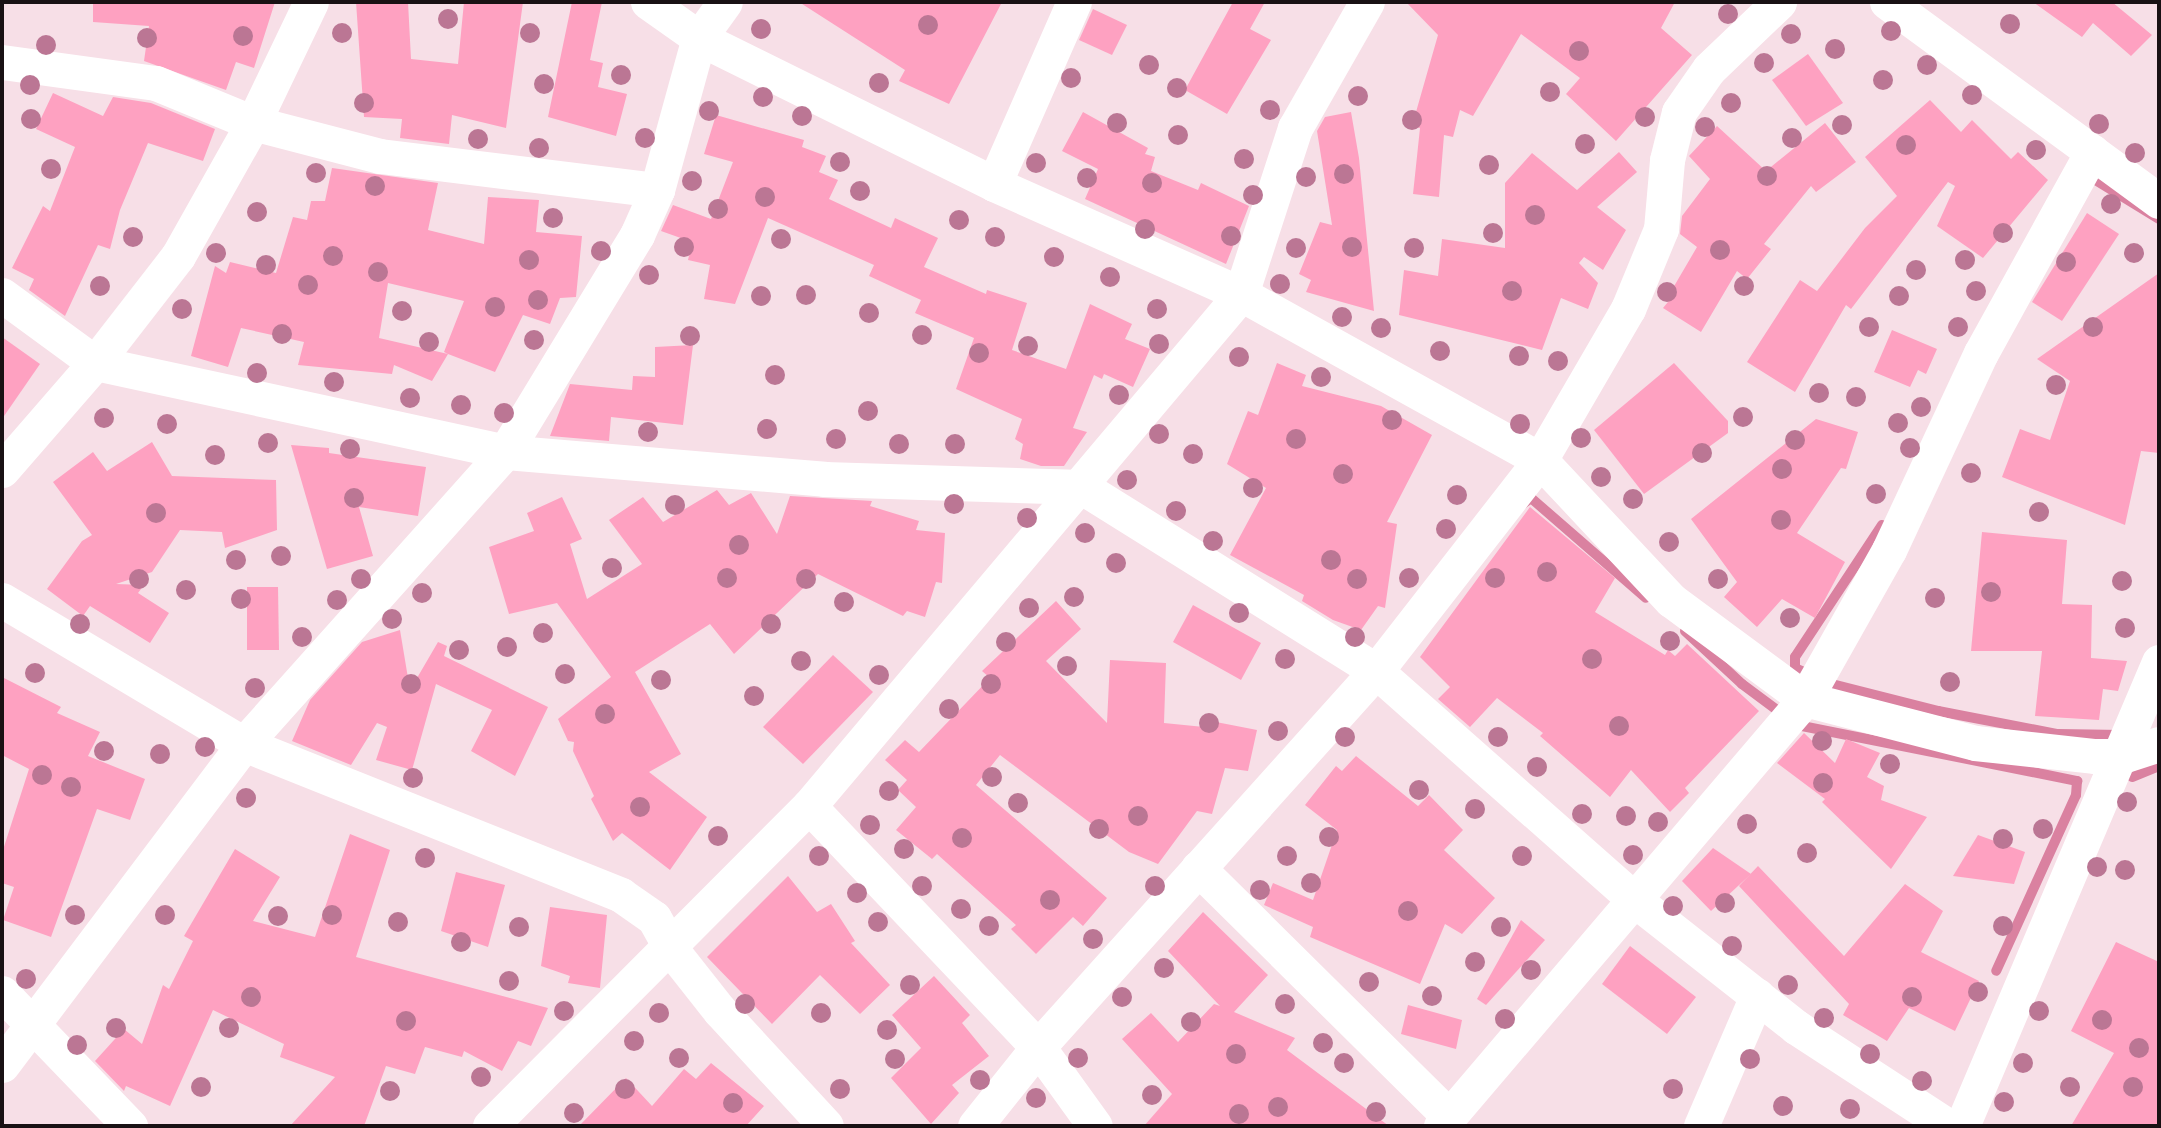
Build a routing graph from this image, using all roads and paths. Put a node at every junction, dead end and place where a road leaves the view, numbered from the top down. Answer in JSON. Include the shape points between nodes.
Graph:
{"nodes":[{"id":1,"x":311,"y":2,"type":"edge"},
{"id":2,"x":648,"y":2,"type":"edge"},
{"id":3,"x":725,"y":2,"type":"edge"},
{"id":4,"x":1074,"y":2,"type":"edge"},
{"id":5,"x":1367,"y":2,"type":"edge"},
{"id":6,"x":1779,"y":2,"type":"edge"},
{"id":7,"x":1887,"y":2,"type":"edge"},
{"id":8,"x":699,"y":38,"type":"junction"},
{"id":9,"x":2,"y":61,"type":"edge"},
{"id":10,"x":253,"y":123,"type":"junction"},
{"id":11,"x":2092,"y":152,"type":"junction"},
{"id":12,"x":994,"y":184,"type":"junction"},
{"id":13,"x":657,"y":190,"type":"junction"},
{"id":14,"x":2159,"y":201,"type":"edge"},
{"id":15,"x":1241,"y":294,"type":"junction"},
{"id":16,"x":2,"y":295,"type":"edge"},
{"id":17,"x":95,"y":363,"type":"junction"},
{"id":18,"x":505,"y":452,"type":"junction"},
{"id":19,"x":1540,"y":460,"type":"junction"},
{"id":20,"x":2,"y":470,"type":"edge"},
{"id":21,"x":1082,"y":487,"type":"junction"},
{"id":22,"x":2,"y":600,"type":"edge"},
{"id":23,"x":2159,"y":662,"type":"edge"},
{"id":24,"x":1376,"y":671,"type":"junction"},
{"id":25,"x":1805,"y":699,"type":"junction"},
{"id":26,"x":244,"y":744,"type":"junction"},
{"id":27,"x":2159,"y":744,"type":"edge"},
{"id":28,"x":2122,"y":756,"type":"junction"},
{"id":29,"x":808,"y":806,"type":"junction"},
{"id":30,"x":1198,"y":868,"type":"junction"},
{"id":31,"x":1636,"y":901,"type":"junction"},
{"id":32,"x":671,"y":949,"type":"junction"},
{"id":33,"x":2,"y":993,"type":"edge"},
{"id":34,"x":1757,"y":996,"type":"junction"},
{"id":35,"x":36,"y":1025,"type":"junction"},
{"id":36,"x":1038,"y":1047,"type":"junction"},
{"id":37,"x":2,"y":1065,"type":"edge"},
{"id":38,"x":1445,"y":1121,"type":"edge"},
{"id":39,"x":1968,"y":1123,"type":"edge"},
{"id":40,"x":130,"y":1126,"type":"edge"},
{"id":41,"x":490,"y":1126,"type":"edge"},
{"id":42,"x":826,"y":1126,"type":"edge"},
{"id":43,"x":975,"y":1126,"type":"edge"},
{"id":44,"x":1096,"y":1126,"type":"edge"},
{"id":45,"x":1701,"y":1126,"type":"edge"}],
"edges":[{"from":1,"to":10,"type":"street"},
{"from":2,"to":8,"type":"street"},
{"from":3,"to":8,"type":"street"},
{"from":4,"to":12,"type":"street"},
{"from":5,"to":15,"type":"street","via":[[1295,128]]},
{"from":6,"to":19,"type":"street","via":[[1709,69],[1679,112],[1667,160],[1661,229],[1628,309]]},
{"from":7,"to":11,"type":"street"},
{"from":8,"to":12,"type":"street"},
{"from":8,"to":13,"type":"street"},
{"from":9,"to":10,"type":"street","via":[[156,83]]},
{"from":10,"to":13,"type":"street","via":[[380,156]]},
{"from":10,"to":17,"type":"street","via":[[178,256]]},
{"from":11,"to":14,"type":"street"},
{"from":11,"to":25,"type":"street","via":[[1982,353],[1889,550]]},
{"from":12,"to":15,"type":"street"},
{"from":13,"to":18,"type":"street","via":[[637,235]]},
{"from":15,"to":19,"type":"street"},
{"from":15,"to":21,"type":"street"},
{"from":16,"to":17,"type":"street"},
{"from":17,"to":18,"type":"street"},
{"from":17,"to":20,"type":"street"},
{"from":18,"to":21,"type":"street","via":[[824,479]]},
{"from":18,"to":26,"type":"street"},
{"from":19,"to":24,"type":"street"},
{"from":19,"to":25,"type":"street","via":[[1671,600]]},
{"from":21,"to":24,"type":"street"},
{"from":21,"to":29,"type":"street"},
{"from":22,"to":26,"type":"street"},
{"from":23,"to":28,"type":"street"},
{"from":24,"to":30,"type":"street"},
{"from":24,"to":31,"type":"street"},
{"from":25,"to":28,"type":"street","via":[[1975,743]]},
{"from":25,"to":31,"type":"street"},
{"from":26,"to":32,"type":"street","via":[[621,895],[654,918]]},
{"from":26,"to":35,"type":"street"},
{"from":27,"to":28,"type":"street"},
{"from":28,"to":39,"type":"street"},
{"from":29,"to":32,"type":"street"},
{"from":29,"to":36,"type":"street"},
{"from":30,"to":36,"type":"street"},
{"from":30,"to":38,"type":"street"},
{"from":31,"to":34,"type":"street"},
{"from":31,"to":38,"type":"street"},
{"from":32,"to":41,"type":"street"},
{"from":32,"to":42,"type":"street","via":[[720,1011]]},
{"from":33,"to":35,"type":"street"},
{"from":34,"to":39,"type":"street"},
{"from":34,"to":45,"type":"street"},
{"from":35,"to":37,"type":"street"},
{"from":35,"to":40,"type":"street"},
{"from":36,"to":43,"type":"street"},
{"from":36,"to":44,"type":"street"}]}
